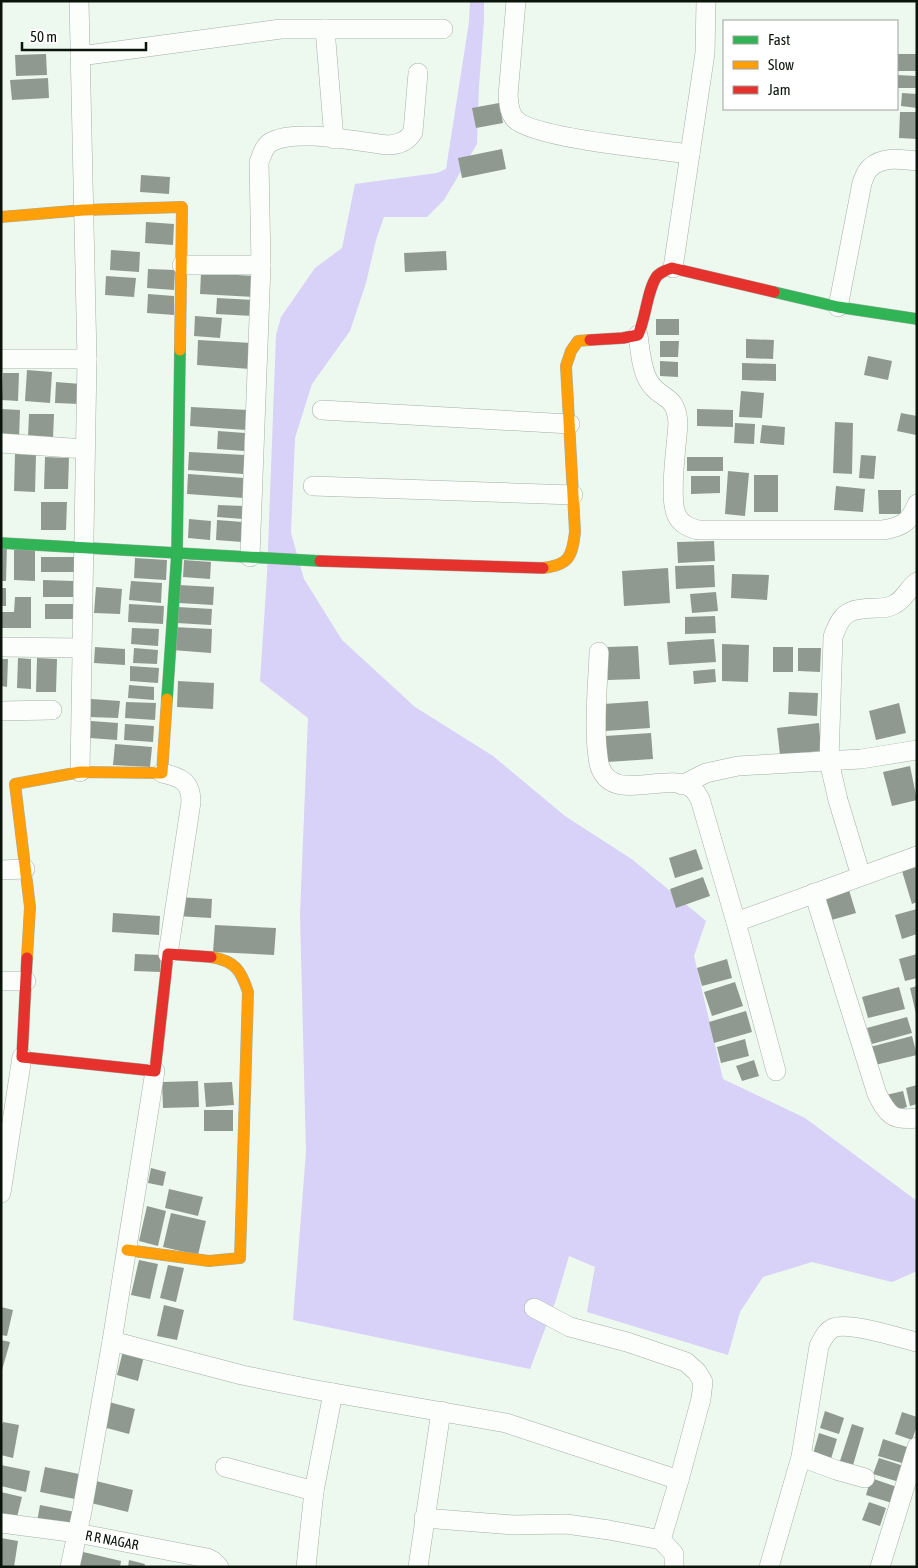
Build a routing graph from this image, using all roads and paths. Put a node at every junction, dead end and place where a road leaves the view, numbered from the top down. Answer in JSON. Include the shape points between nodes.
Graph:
{"nodes":[{"id":1,"x":79,"y":1,"type":"edge"},
{"id":2,"x":516,"y":1,"type":"edge"},
{"id":3,"x":706,"y":1,"type":"edge"},
{"id":4,"x":325,"y":29,"type":"junction"},
{"id":5,"x":443,"y":29,"type":"dead end"},
{"id":6,"x":80,"y":56,"type":"junction"},
{"id":7,"x":418,"y":73,"type":"dead end"},
{"id":8,"x":334,"y":139,"type":"junction"},
{"id":9,"x":690,"y":154,"type":"junction"},
{"id":10,"x":917,"y":161,"type":"edge"},
{"id":11,"x":84,"y":210,"type":"junction"},
{"id":12,"x":1,"y":217,"type":"edge"},
{"id":13,"x":182,"y":265,"type":"junction"},
{"id":14,"x":261,"y":265,"type":"junction"},
{"id":15,"x":673,"y":268,"type":"junction"},
{"id":16,"x":838,"y":307,"type":"junction"},
{"id":17,"x":917,"y":319,"type":"edge"},
{"id":18,"x":638,"y":334,"type":"junction"},
{"id":19,"x":1,"y":359,"type":"edge"},
{"id":20,"x":87,"y":359,"type":"junction"},
{"id":21,"x":322,"y":410,"type":"dead end"},
{"id":22,"x":570,"y":424,"type":"junction"},
{"id":23,"x":1,"y":443,"type":"edge"},
{"id":24,"x":85,"y":449,"type":"junction"},
{"id":25,"x":313,"y":486,"type":"dead end"},
{"id":26,"x":574,"y":495,"type":"junction"},
{"id":27,"x":917,"y":504,"type":"edge"},
{"id":28,"x":1,"y":543,"type":"edge"},
{"id":29,"x":84,"y":548,"type":"junction"},
{"id":30,"x":177,"y":553,"type":"junction"},
{"id":31,"x":250,"y":557,"type":"junction"},
{"id":32,"x":917,"y":582,"type":"edge"},
{"id":33,"x":1,"y":647,"type":"edge"},
{"id":34,"x":82,"y":648,"type":"junction"},
{"id":35,"x":599,"y":652,"type":"dead end"},
{"id":36,"x":52,"y":710,"type":"dead end"},
{"id":37,"x":1,"y":711,"type":"edge"},
{"id":38,"x":917,"y":750,"type":"edge"},
{"id":39,"x":829,"y":761,"type":"junction"},
{"id":40,"x":80,"y":772,"type":"junction"},
{"id":41,"x":162,"y":772,"type":"junction"},
{"id":42,"x":682,"y":784,"type":"junction"},
{"id":43,"x":917,"y":856,"type":"edge"},
{"id":44,"x":26,"y":869,"type":"junction"},
{"id":45,"x":1,"y":870,"type":"edge"},
{"id":46,"x":861,"y":876,"type":"junction"},
{"id":47,"x":814,"y":893,"type":"junction"},
{"id":48,"x":736,"y":922,"type":"junction"},
{"id":49,"x":168,"y":954,"type":"junction"},
{"id":50,"x":1,"y":981,"type":"edge"},
{"id":51,"x":26,"y":981,"type":"junction"},
{"id":52,"x":22,"y":1058,"type":"junction"},
{"id":53,"x":155,"y":1071,"type":"junction"},
{"id":54,"x":776,"y":1071,"type":"dead end"},
{"id":55,"x":9,"y":1090,"type":"edge"},
{"id":56,"x":917,"y":1118,"type":"edge"},
{"id":57,"x":1,"y":1193,"type":"edge"},
{"id":58,"x":126,"y":1250,"type":"junction"},
{"id":59,"x":534,"y":1308,"type":"dead end"},
{"id":60,"x":112,"y":1341,"type":"junction"},
{"id":61,"x":917,"y":1342,"type":"edge"},
{"id":62,"x":333,"y":1393,"type":"junction"},
{"id":63,"x":441,"y":1412,"type":"junction"},
{"id":64,"x":917,"y":1447,"type":"edge"},
{"id":65,"x":801,"y":1457,"type":"junction"},
{"id":66,"x":226,"y":1467,"type":"dead end"},
{"id":67,"x":865,"y":1478,"type":"dead end"},
{"id":68,"x":679,"y":1480,"type":"junction"},
{"id":69,"x":314,"y":1491,"type":"junction"},
{"id":70,"x":424,"y":1518,"type":"junction"},
{"id":71,"x":1,"y":1523,"type":"edge"},
{"id":72,"x":77,"y":1534,"type":"junction"},
{"id":73,"x":661,"y":1540,"type":"junction"},
{"id":74,"x":70,"y":1567,"type":"edge"},
{"id":75,"x":218,"y":1567,"type":"edge"},
{"id":76,"x":306,"y":1567,"type":"edge"},
{"id":77,"x":418,"y":1567,"type":"edge"},
{"id":78,"x":674,"y":1567,"type":"edge"},
{"id":79,"x":769,"y":1567,"type":"edge"},
{"id":80,"x":880,"y":1567,"type":"edge"}],
"edges":[{"from":1,"to":6,"type":"street"},
{"from":2,"to":9,"type":"street","via":[[508,96],[514,119],[554,135]]},
{"from":3,"to":9,"type":"street","via":[[705,53]]},
{"from":4,"to":5,"type":"street"},
{"from":4,"to":6,"type":"street","via":[[281,29]]},
{"from":4,"to":8,"type":"street"},
{"from":6,"to":11,"type":"street"},
{"from":7,"to":8,"type":"street","via":[[413,132],[409,138],[396,145]]},
{"from":8,"to":14,"type":"street","via":[[305,135],[285,137],[263,150],[259,162]]},
{"from":9,"to":15,"type":"street"},
{"from":10,"to":16,"type":"street","via":[[882,161],[869,168],[862,183]]},
{"from":11,"to":12,"type":"street"},
{"from":11,"to":13,"type":"street","via":[[182,208]]},
{"from":11,"to":20,"type":"street"},
{"from":13,"to":14,"type":"street"},
{"from":13,"to":30,"type":"street"},
{"from":14,"to":31,"type":"street"},
{"from":15,"to":16,"type":"street"},
{"from":15,"to":18,"type":"street","via":[[661,272],[654,279],[645,319]]},
{"from":16,"to":17,"type":"street"},
{"from":18,"to":22,"type":"street","via":[[616,340],[592,338],[578,341],[566,366]]},
{"from":18,"to":27,"type":"street","via":[[644,372],[649,382],[674,404],[678,413],[673,494],[677,517],[685,526],[698,530],[883,530],[906,522]]},
{"from":19,"to":20,"type":"street"},
{"from":20,"to":24,"type":"street"},
{"from":21,"to":22,"type":"street"},
{"from":22,"to":26,"type":"street"},
{"from":23,"to":24,"type":"street"},
{"from":24,"to":29,"type":"street"},
{"from":25,"to":26,"type":"street"},
{"from":26,"to":31,"type":"street","via":[[573,551],[567,562],[556,567],[536,569]]},
{"from":28,"to":29,"type":"street"},
{"from":29,"to":30,"type":"street"},
{"from":29,"to":34,"type":"street"},
{"from":30,"to":31,"type":"street"},
{"from":30,"to":41,"type":"street"},
{"from":32,"to":39,"type":"street","via":[[893,606],[850,610],[838,624],[833,637]]},
{"from":33,"to":34,"type":"street"},
{"from":34,"to":40,"type":"street"},
{"from":35,"to":42,"type":"street","via":[[596,733],[599,766],[605,778],[618,785]]},
{"from":36,"to":37,"type":"street"},
{"from":38,"to":39,"type":"street"},
{"from":39,"to":42,"type":"street","via":[[738,766],[706,773]]},
{"from":39,"to":46,"type":"street"},
{"from":40,"to":41,"type":"street"},
{"from":40,"to":44,"type":"street","via":[[15,784]]},
{"from":41,"to":49,"type":"street","via":[[180,778],[191,794]]},
{"from":42,"to":48,"type":"street","via":[[693,789],[700,799]]},
{"from":43,"to":46,"type":"street"},
{"from":44,"to":45,"type":"street"},
{"from":44,"to":51,"type":"street","via":[[30,907]]},
{"from":46,"to":47,"type":"street"},
{"from":47,"to":48,"type":"street"},
{"from":47,"to":56,"type":"street","via":[[877,1094],[891,1116]]},
{"from":48,"to":54,"type":"street"},
{"from":49,"to":53,"type":"street"},
{"from":49,"to":58,"type":"street","via":[[220,959],[235,966],[248,992],[240,1258],[209,1262]]},
{"from":50,"to":51,"type":"street"},
{"from":51,"to":52,"type":"street"},
{"from":52,"to":53,"type":"street"},
{"from":52,"to":55,"type":"street"},
{"from":53,"to":58,"type":"street"},
{"from":55,"to":57,"type":"street"},
{"from":58,"to":60,"type":"street"},
{"from":59,"to":68,"type":"street","via":[[570,1326],[686,1362],[697,1372],[703,1382],[701,1399]]},
{"from":60,"to":62,"type":"street","via":[[242,1375]]},
{"from":60,"to":72,"type":"street"},
{"from":61,"to":65,"type":"street","via":[[849,1326],[833,1328],[825,1334],[820,1346]]},
{"from":62,"to":63,"type":"street"},
{"from":62,"to":69,"type":"street"},
{"from":63,"to":68,"type":"street","via":[[506,1423]]},
{"from":63,"to":70,"type":"street"},
{"from":64,"to":80,"type":"street"},
{"from":65,"to":67,"type":"street"},
{"from":65,"to":79,"type":"street"},
{"from":66,"to":69,"type":"street"},
{"from":68,"to":73,"type":"street"},
{"from":69,"to":76,"type":"street"},
{"from":70,"to":73,"type":"street","via":[[513,1525],[566,1524]]},
{"from":70,"to":77,"type":"street"},
{"from":71,"to":72,"type":"street","name":"R R NAGAR"},
{"from":72,"to":74,"type":"street"},
{"from":72,"to":75,"type":"street","name":"R R NAGAR","via":[[207,1558]]},
{"from":73,"to":78,"type":"street","via":[[674,1554]]}]}
